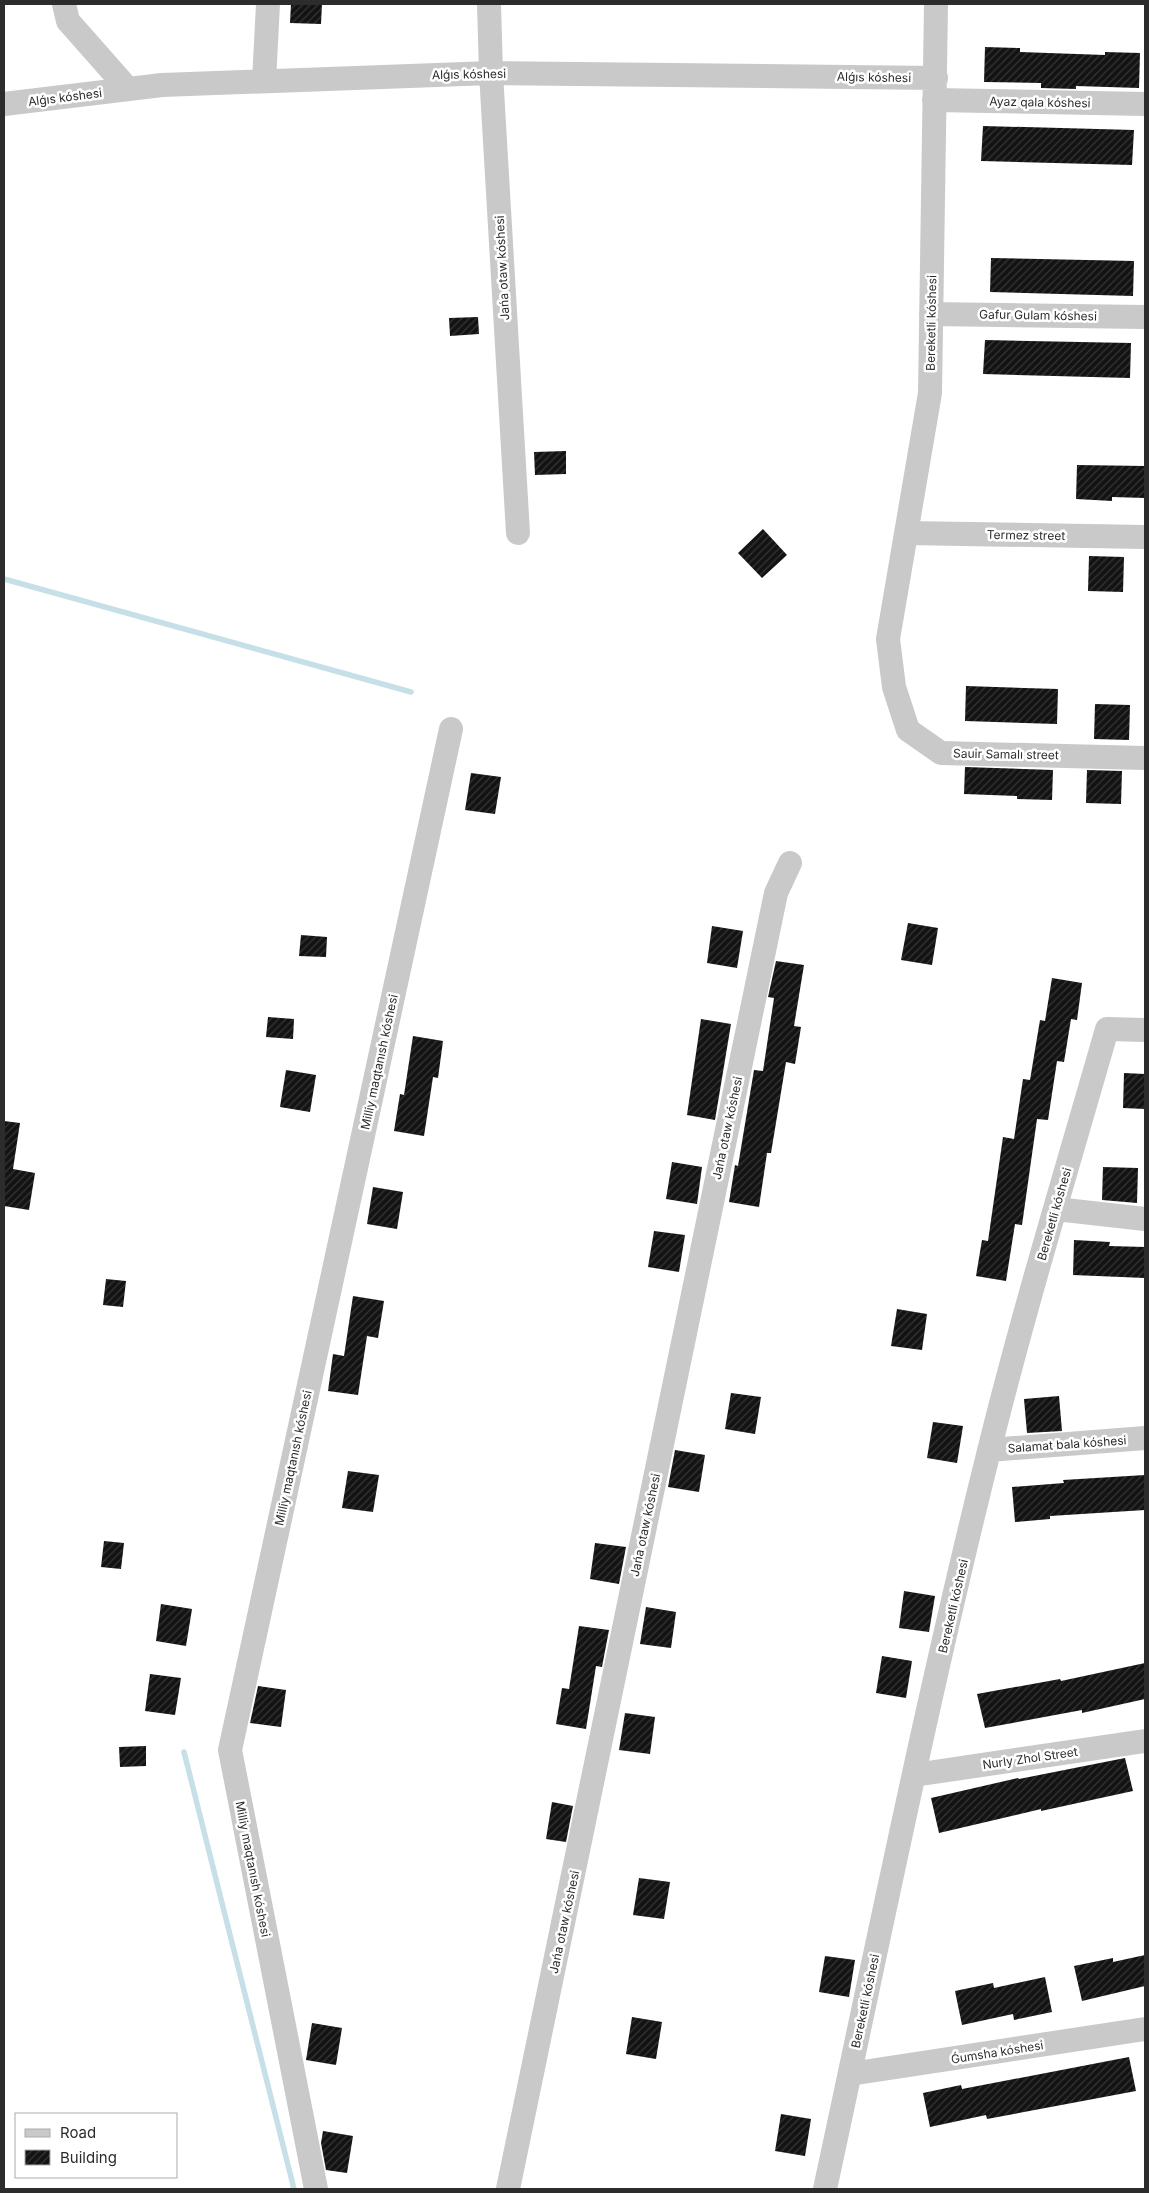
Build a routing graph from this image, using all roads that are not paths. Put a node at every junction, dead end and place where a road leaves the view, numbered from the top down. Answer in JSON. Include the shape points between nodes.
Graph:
{"nodes":[{"id":1,"x":64,"y":4,"type":"edge"},
{"id":2,"x":268,"y":4,"type":"edge"},
{"id":3,"x":489,"y":4,"type":"edge"},
{"id":4,"x":936,"y":4,"type":"edge"},
{"id":5,"x":491,"y":72,"type":"junction"},
{"id":6,"x":264,"y":81,"type":"junction"},
{"id":7,"x":128,"y":89,"type":"junction"},
{"id":8,"x":935,"y":89,"type":"junction"},
{"id":9,"x":4,"y":104,"type":"edge"},
{"id":10,"x":1145,"y":104,"type":"edge"},
{"id":11,"x":931,"y":314,"type":"junction"},
{"id":12,"x":1145,"y":317,"type":"edge"},
{"id":13,"x":518,"y":533,"type":"dead end"},
{"id":14,"x":906,"y":533,"type":"junction"},
{"id":15,"x":1145,"y":537,"type":"edge"},
{"id":16,"x":888,"y":639,"type":"joint"},
{"id":17,"x":451,"y":729,"type":"dead end"},
{"id":18,"x":1145,"y":758,"type":"edge"},
{"id":19,"x":790,"y":863,"type":"dead end"},
{"id":20,"x":1145,"y":1030,"type":"edge"},
{"id":21,"x":1056,"y":1209,"type":"junction"},
{"id":22,"x":1145,"y":1219,"type":"edge"},
{"id":23,"x":1145,"y":1438,"type":"edge"},
{"id":24,"x":989,"y":1450,"type":"junction"},
{"id":25,"x":1145,"y":1741,"type":"edge"},
{"id":26,"x":914,"y":1775,"type":"junction"},
{"id":27,"x":1145,"y":2030,"type":"edge"},
{"id":28,"x":850,"y":2074,"type":"junction"},
{"id":29,"x":316,"y":2189,"type":"edge"},
{"id":30,"x":508,"y":2189,"type":"edge"},
{"id":31,"x":825,"y":2189,"type":"edge"}],
"edges":[{"from":1,"to":7,"type":"street","via":[[68,20]]},
{"from":2,"to":6,"type":"street"},
{"from":3,"to":5,"type":"street","name":"Jańa otaw kóshesi"},
{"from":4,"to":8,"type":"street","name":"Bereketli kóshesi"},
{"from":5,"to":6,"type":"street","name":"Alǵıs kóshesi"},
{"from":5,"to":8,"type":"street","name":"Alǵıs kóshesi"},
{"from":5,"to":13,"type":"street","name":"Jańa otaw kóshesi"},
{"from":6,"to":7,"type":"street","name":"Alǵıs kóshesi"},
{"from":7,"to":9,"type":"street","name":"Alǵıs kóshesi"},
{"from":8,"to":10,"type":"street","name":"Ayaz qala kóshesi"},
{"from":8,"to":11,"type":"street","name":"Bereketli kóshesi"},
{"from":11,"to":12,"type":"street","name":"Gafur Gulam kóshesi"},
{"from":11,"to":14,"type":"street","name":"Bereketli kóshesi","via":[[930,393]]},
{"from":14,"to":15,"type":"street","name":"Termez street"},
{"from":14,"to":16,"type":"street","name":"Bereketli kóshesi"},
{"from":16,"to":18,"type":"street","name":"Sauir Samalı street","via":[[894,687],[908,730],[942,753]]},
{"from":17,"to":29,"type":"street","name":"Milliy maqtanısh kóshesi","via":[[230,1750]]},
{"from":19,"to":30,"type":"street","name":"Jańa otaw kóshesi","via":[[776,894]]},
{"from":20,"to":21,"type":"street","name":"Bereketli kóshesi","via":[[1107,1029]]},
{"from":21,"to":22,"type":"street"},
{"from":21,"to":24,"type":"street","name":"Bereketli kóshesi"},
{"from":23,"to":24,"type":"street","name":"Salamat bala kóshesi"},
{"from":24,"to":26,"type":"street","name":"Bereketli kóshesi"},
{"from":25,"to":26,"type":"street","name":"Nurly Zhol Street"},
{"from":26,"to":28,"type":"street","name":"Bereketli kóshesi"},
{"from":27,"to":28,"type":"street","name":"Ǵumsha kóshesi"},
{"from":28,"to":31,"type":"street","name":"Bereketli kóshesi"}]}
